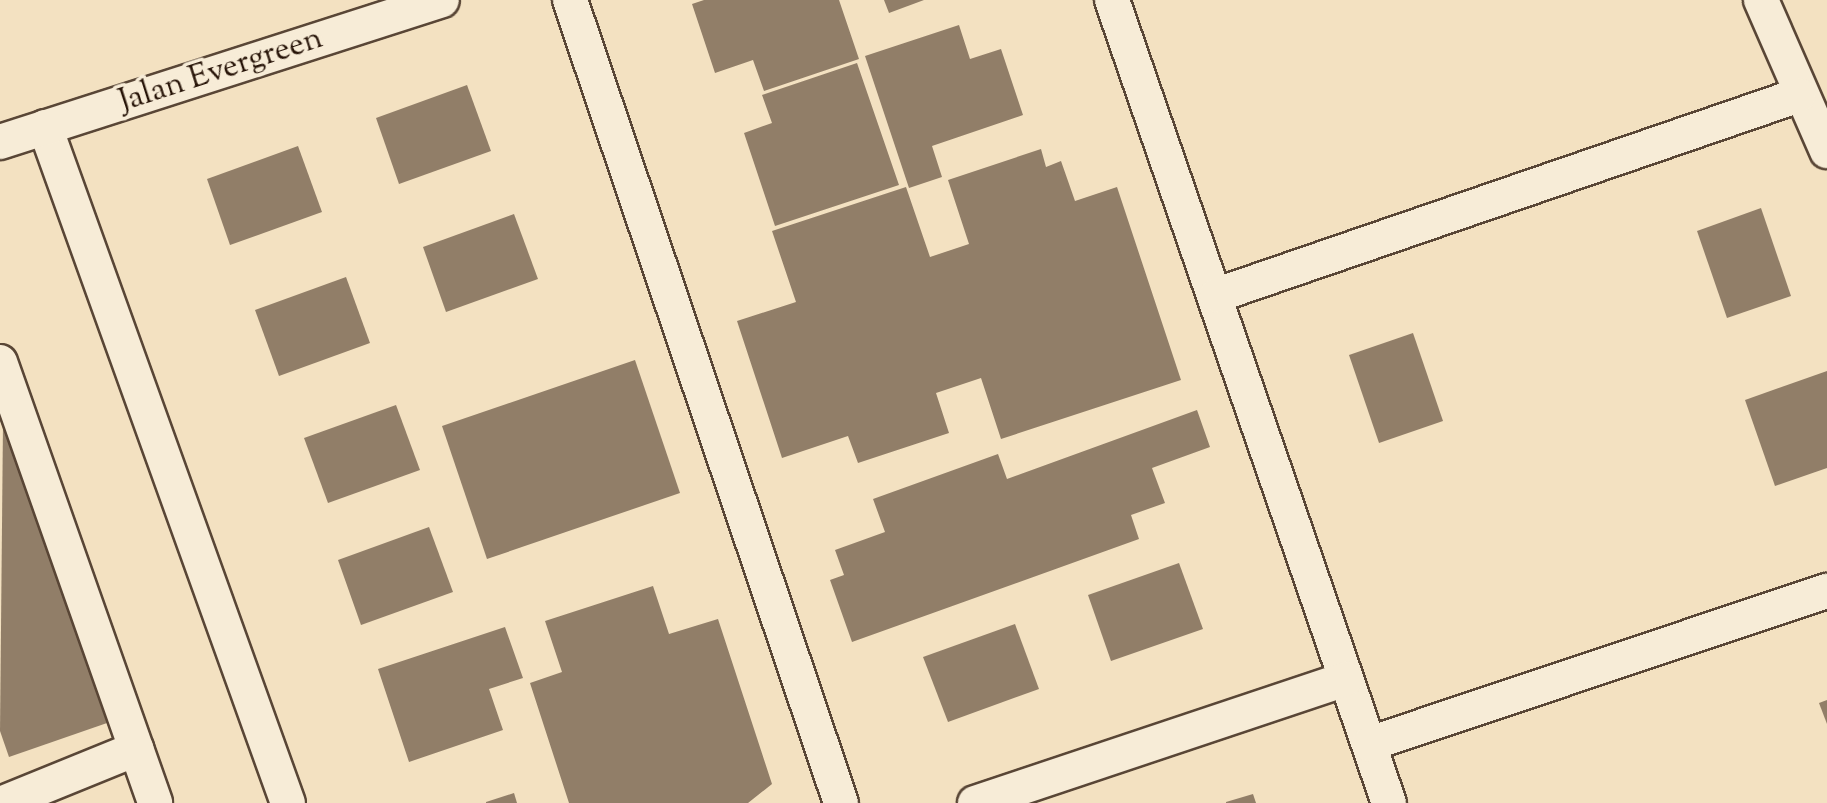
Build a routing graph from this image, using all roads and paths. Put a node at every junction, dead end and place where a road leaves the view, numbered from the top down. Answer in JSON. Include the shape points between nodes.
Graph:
{"nodes":[{"id":1,"x":442,"y":0,"type":"edge"},
{"id":2,"x":570,"y":0,"type":"edge"},
{"id":3,"x":1112,"y":0,"type":"edge"},
{"id":4,"x":1761,"y":0,"type":"edge"},
{"id":5,"x":364,"y":12,"type":"edge"},
{"id":6,"x":1799,"y":95,"type":"junction"},
{"id":7,"x":45,"y":127,"type":"junction"},
{"id":8,"x":0,"y":142,"type":"edge"},
{"id":9,"x":1827,"y":151,"type":"edge"},
{"id":10,"x":1217,"y":295,"type":"junction"},
{"id":11,"x":0,"y":362,"type":"edge"},
{"id":12,"x":6,"y":399,"type":"edge"},
{"id":13,"x":1827,"y":591,"type":"edge"},
{"id":14,"x":1346,"y":679,"type":"junction"},
{"id":15,"x":1369,"y":744,"type":"junction"},
{"id":16,"x":136,"y":749,"type":"junction"},
{"id":17,"x":149,"y":801,"type":"edge"},
{"id":18,"x":3,"y":803,"type":"edge"},
{"id":19,"x":288,"y":803,"type":"edge"},
{"id":20,"x":841,"y":803,"type":"edge"},
{"id":21,"x":975,"y":803,"type":"edge"},
{"id":22,"x":1389,"y":803,"type":"edge"}],
"edges":[{"from":1,"to":5,"type":"street","name":"Jalan Evergreen"},
{"from":2,"to":20,"type":"street"},
{"from":3,"to":10,"type":"street"},
{"from":4,"to":6,"type":"street"},
{"from":5,"to":7,"type":"street","name":"Jalan Evergreen"},
{"from":6,"to":9,"type":"street"},
{"from":6,"to":10,"type":"street"},
{"from":7,"to":8,"type":"street","name":"Jalan Evergreen"},
{"from":7,"to":19,"type":"street"},
{"from":10,"to":14,"type":"street"},
{"from":11,"to":12,"type":"street"},
{"from":12,"to":16,"type":"street"},
{"from":13,"to":15,"type":"street"},
{"from":14,"to":15,"type":"street"},
{"from":14,"to":21,"type":"street"},
{"from":15,"to":22,"type":"street"},
{"from":16,"to":17,"type":"street"},
{"from":16,"to":18,"type":"street"}]}
